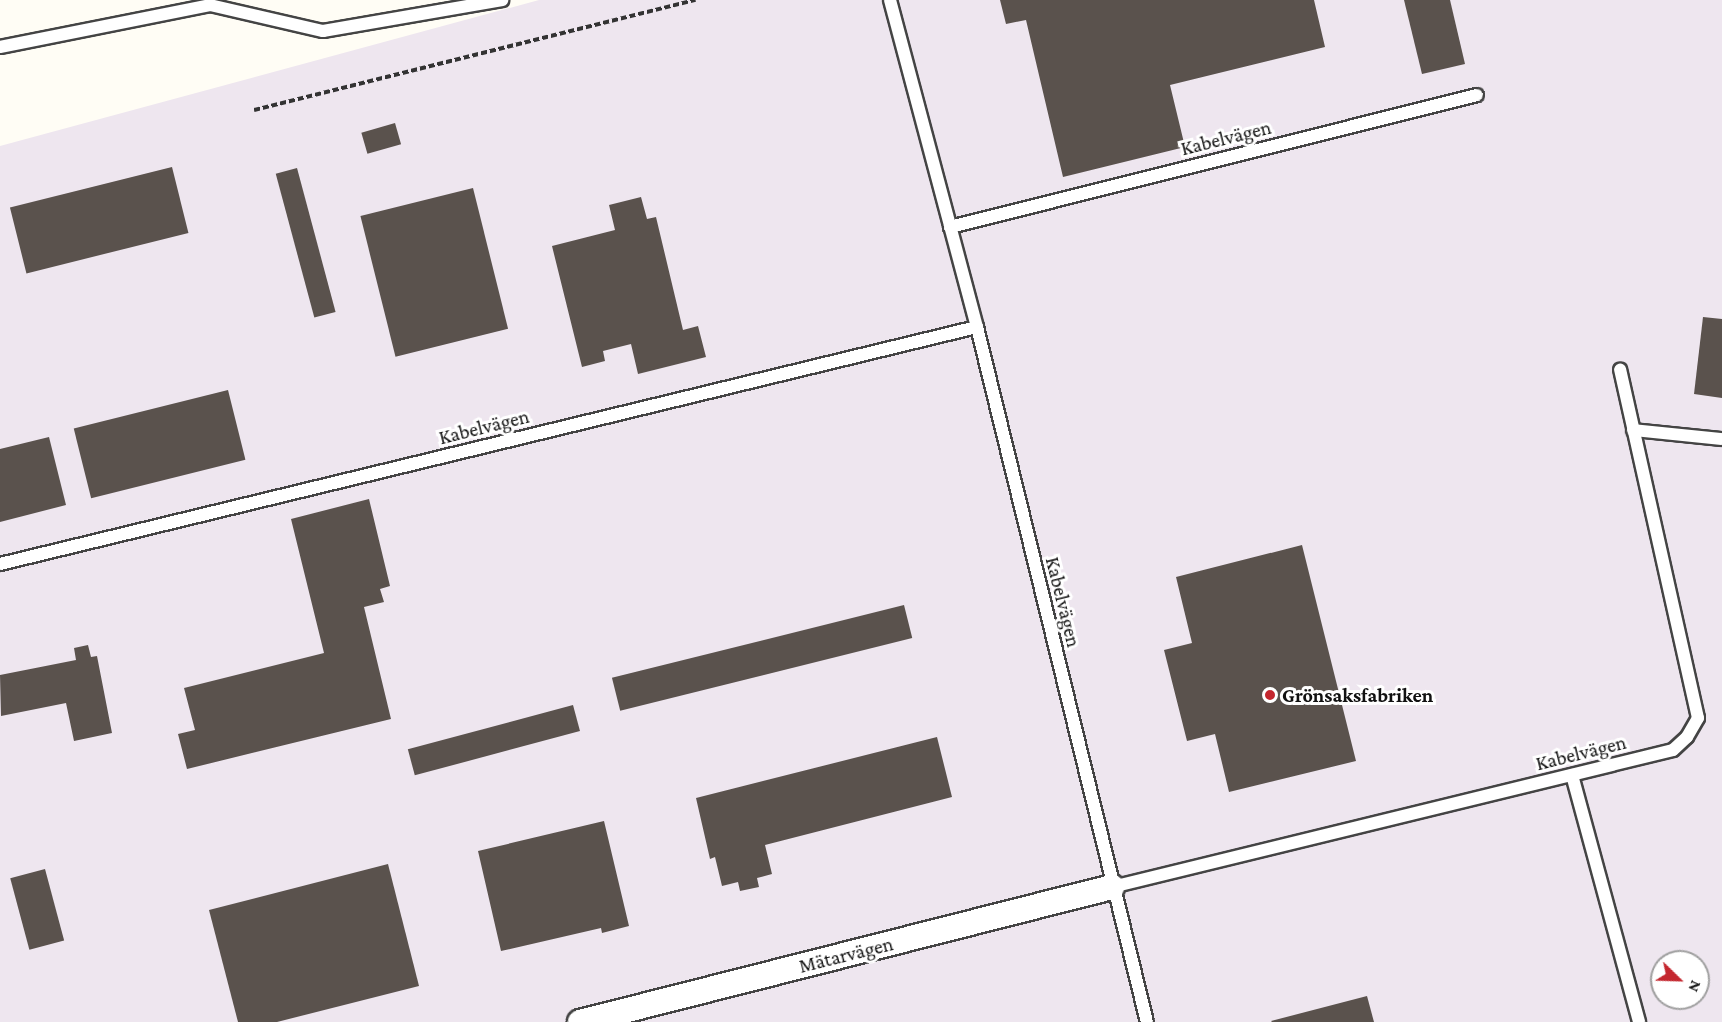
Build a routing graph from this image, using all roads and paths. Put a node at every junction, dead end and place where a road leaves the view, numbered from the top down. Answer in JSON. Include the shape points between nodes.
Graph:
{"nodes":[{"id":1,"x":502,"y":0,"type":"edge"},
{"id":2,"x":695,"y":0,"type":"edge"},
{"id":3,"x":890,"y":0,"type":"edge"},
{"id":4,"x":0,"y":47,"type":"edge"},
{"id":5,"x":1477,"y":95,"type":"dead end"},
{"id":6,"x":254,"y":110,"type":"dead end"},
{"id":7,"x":950,"y":227,"type":"junction"},
{"id":8,"x":977,"y":327,"type":"junction"},
{"id":9,"x":1620,"y":370,"type":"dead end"},
{"id":10,"x":1633,"y":430,"type":"junction"},
{"id":11,"x":1722,"y":439,"type":"edge"},
{"id":12,"x":0,"y":564,"type":"edge"},
{"id":13,"x":1572,"y":775,"type":"junction"},
{"id":14,"x":1112,"y":887,"type":"junction"},
{"id":15,"x":580,"y":1022,"type":"edge"},
{"id":16,"x":1148,"y":1022,"type":"edge"},
{"id":17,"x":1639,"y":1022,"type":"edge"}],
"edges":[{"from":1,"to":4,"type":"lane","via":[[323,31],[210,5]]},
{"from":2,"to":6,"type":"path"},
{"from":3,"to":7,"type":"lane","name":"Kabelvägen"},
{"from":5,"to":7,"type":"lane","name":"Kabelvägen"},
{"from":7,"to":8,"type":"lane","name":"Kabelvägen"},
{"from":8,"to":12,"type":"lane","name":"Kabelvägen"},
{"from":8,"to":14,"type":"lane","name":"Kabelvägen"},
{"from":9,"to":10,"type":"lane","name":"Kabelvägen"},
{"from":10,"to":11,"type":"lane"},
{"from":10,"to":13,"type":"lane","name":"Kabelvägen","via":[[1698,718],[1687,737],[1673,750]]},
{"from":13,"to":14,"type":"lane","name":"Kabelvägen"},
{"from":13,"to":17,"type":"lane"},
{"from":14,"to":15,"type":"street","name":"Mätarvägen"},
{"from":14,"to":16,"type":"lane","name":"Kabelvägen"}]}
